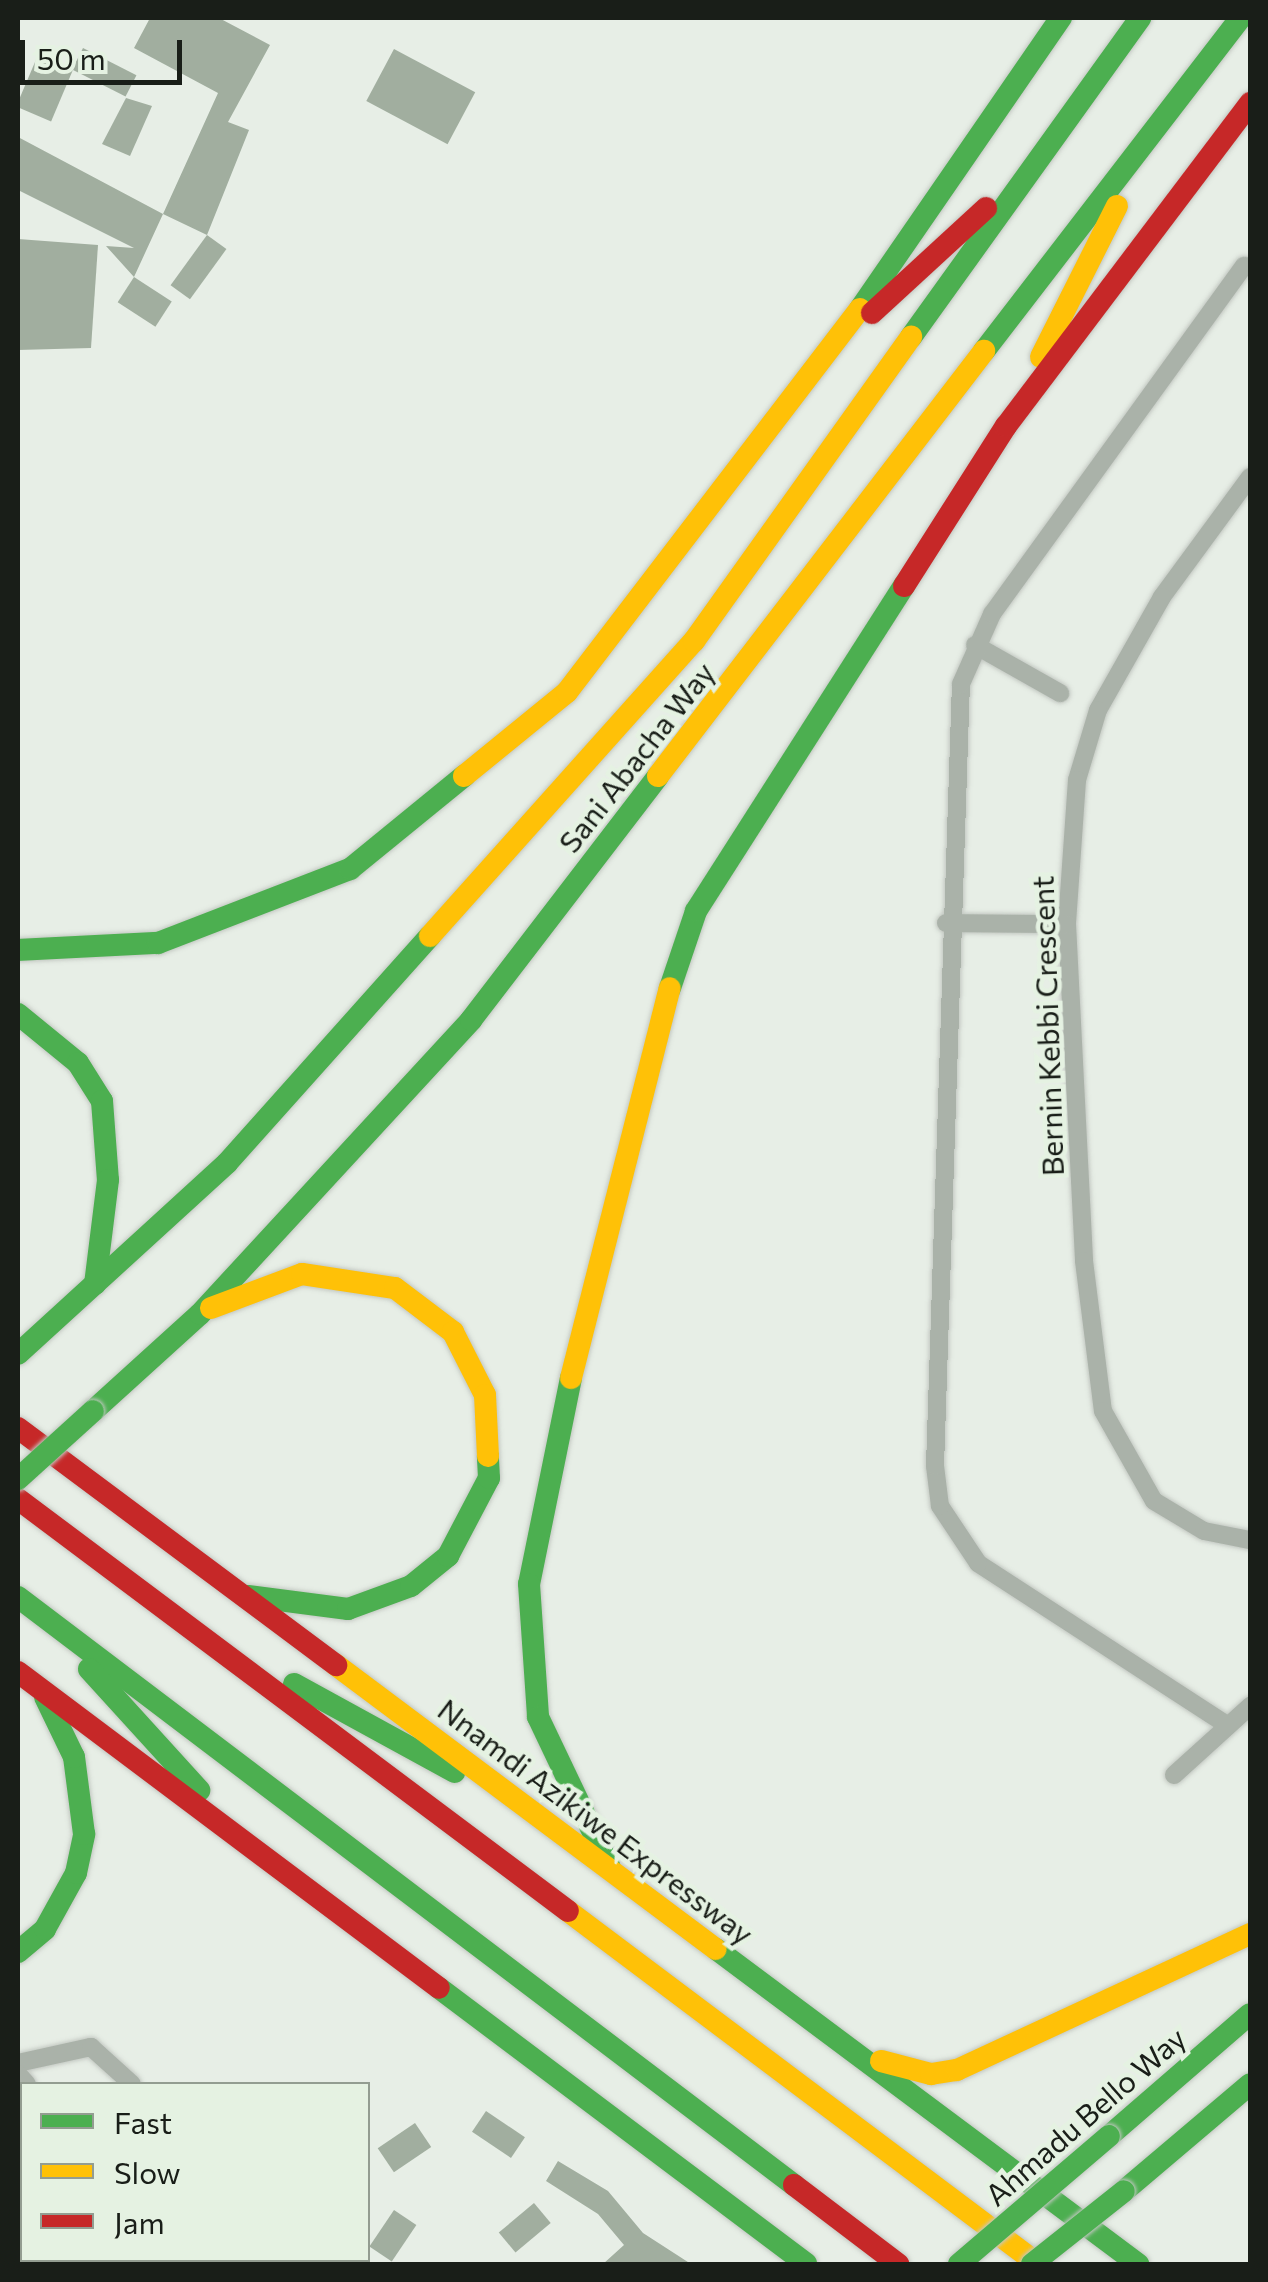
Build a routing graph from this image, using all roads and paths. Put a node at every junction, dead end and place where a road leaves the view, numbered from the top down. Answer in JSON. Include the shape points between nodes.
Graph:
{"nodes":[{"id":1,"x":1061,"y":18,"type":"edge"},
{"id":2,"x":1140,"y":18,"type":"edge"},
{"id":3,"x":1240,"y":18,"type":"edge"},
{"id":4,"x":1250,"y":103,"type":"edge"},
{"id":5,"x":1149,"y":142,"type":"junction"},
{"id":6,"x":1030,"y":168,"type":"junction"},
{"id":7,"x":1244,"y":266,"type":"dead end"},
{"id":8,"x":830,"y":352,"type":"junction"},
{"id":9,"x":1006,"y":426,"type":"junction"},
{"id":10,"x":1250,"y":477,"type":"edge"},
{"id":11,"x":975,"y":645,"type":"junction"},
{"id":12,"x":1060,"y":693,"type":"dead end"},
{"id":13,"x":946,"y":923,"type":"junction"},
{"id":14,"x":1067,"y":924,"type":"junction"},
{"id":15,"x":18,"y":950,"type":"edge"},
{"id":16,"x":18,"y":1014,"type":"edge"},
{"id":17,"x":94,"y":1284,"type":"junction"},
{"id":18,"x":200,"y":1314,"type":"junction"},
{"id":19,"x":18,"y":1354,"type":"edge"},
{"id":20,"x":18,"y":1428,"type":"edge"},
{"id":21,"x":18,"y":1479,"type":"edge"},
{"id":22,"x":18,"y":1499,"type":"edge"},
{"id":23,"x":1250,"y":1540,"type":"edge"},
{"id":24,"x":240,"y":1594,"type":"junction"},
{"id":25,"x":27,"y":1604,"type":"edge"},
{"id":26,"x":200,"y":1632,"type":"junction"},
{"id":27,"x":18,"y":1672,"type":"edge"},
{"id":28,"x":42,"y":1690,"type":"junction"},
{"id":29,"x":1250,"y":1706,"type":"edge"},
{"id":30,"x":1226,"y":1725,"type":"junction"},
{"id":31,"x":1174,"y":1775,"type":"dead end"},
{"id":32,"x":559,"y":1829,"type":"junction"},
{"id":33,"x":244,"y":1839,"type":"junction"},
{"id":34,"x":610,"y":1868,"type":"junction"},
{"id":35,"x":1250,"y":1934,"type":"edge"},
{"id":36,"x":18,"y":1952,"type":"edge"},
{"id":37,"x":1250,"y":2014,"type":"edge"},
{"id":38,"x":827,"y":2032,"type":"junction"},
{"id":39,"x":18,"y":2062,"type":"edge"},
{"id":40,"x":130,"y":2082,"type":"edge"},
{"id":41,"x":1250,"y":2084,"type":"edge"},
{"id":42,"x":705,"y":2188,"type":"junction"},
{"id":43,"x":772,"y":2264,"type":"edge"},
{"id":44,"x":806,"y":2264,"type":"edge"},
{"id":45,"x":898,"y":2264,"type":"edge"},
{"id":46,"x":959,"y":2264,"type":"edge"},
{"id":47,"x":1035,"y":2264,"type":"edge"},
{"id":48,"x":1138,"y":2264,"type":"edge"}],
"edges":[{"from":1,"to":8,"type":"main road"},
{"from":2,"to":6,"type":"main road","name":"Sani Abacha Way"},
{"from":3,"to":5,"type":"main road","name":"Sani Abacha Way"},
{"from":4,"to":9,"type":"main road"},
{"from":5,"to":9,"type":"main road"},
{"from":5,"to":18,"type":"main road","name":"Sani Abacha Way","via":[[471,1020]]},
{"from":6,"to":8,"type":"main road"},
{"from":6,"to":17,"type":"main road","name":"Sani Abacha Way","via":[[694,641],[227,1164]]},
{"from":7,"to":11,"type":"street"},
{"from":8,"to":15,"type":"main road","via":[[567,692],[350,869],[158,943]]},
{"from":9,"to":34,"type":"main road","via":[[696,911],[598,1248],[530,1584],[530,1622],[538,1716],[567,1794]]},
{"from":10,"to":14,"type":"street","name":"Bernin Kebbi Crescent","via":[[1142,630],[1098,710],[1077,780]]},
{"from":11,"to":12,"type":"street"},
{"from":11,"to":13,"type":"street","via":[[960,684]]},
{"from":13,"to":14,"type":"street"},
{"from":13,"to":30,"type":"street","via":[[940,1506],[978,1563]]},
{"from":14,"to":23,"type":"street","name":"Bernin Kebbi Crescent","via":[[1085,1280],[1102,1411],[1154,1501],[1204,1531]]},
{"from":16,"to":17,"type":"main road","via":[[58,1042],[102,1101],[108,1180]]},
{"from":17,"to":19,"type":"main road","name":"Sani Abacha Way"},
{"from":18,"to":21,"type":"main road","name":"Sani Abacha Way","bridge":true},
{"from":18,"to":24,"type":"main road","via":[[287,1278],[359,1276],[394,1288],[453,1332],[485,1395],[488,1478],[470,1526],[423,1576],[348,1609]]},
{"from":20,"to":24,"type":"main road","name":"Nnamdi Azikiwe Expressway"},
{"from":22,"to":26,"type":"main road"},
{"from":24,"to":32,"type":"main road","name":"Nnamdi Azikiwe Expressway"},
{"from":25,"to":33,"type":"main road"},
{"from":25,"to":45,"type":"main road"},
{"from":26,"to":32,"type":"main road"},
{"from":26,"to":47,"type":"main road"},
{"from":27,"to":28,"type":"main road"},
{"from":28,"to":33,"type":"main road"},
{"from":28,"to":36,"type":"main road","via":[[74,1757],[84,1834],[76,1873],[45,1929]]},
{"from":29,"to":30,"type":"street"},
{"from":30,"to":31,"type":"street"},
{"from":32,"to":34,"type":"main road","name":"Nnamdi Azikiwe Expressway"},
{"from":33,"to":42,"type":"main road"},
{"from":34,"to":38,"type":"main road","name":"Nnamdi Azikiwe Expressway"},
{"from":35,"to":38,"type":"main road","via":[[957,2070],[907,2072]]},
{"from":37,"to":46,"type":"main road","name":"Ahmadu Bello Way","bridge":true},
{"from":38,"to":48,"type":"main road","name":"Nnamdi Azikiwe Expressway"},
{"from":39,"to":40,"type":"street","via":[[91,2046]]},
{"from":41,"to":47,"type":"main road","bridge":true},
{"from":42,"to":43,"type":"main road"},
{"from":42,"to":44,"type":"main road"}]}
